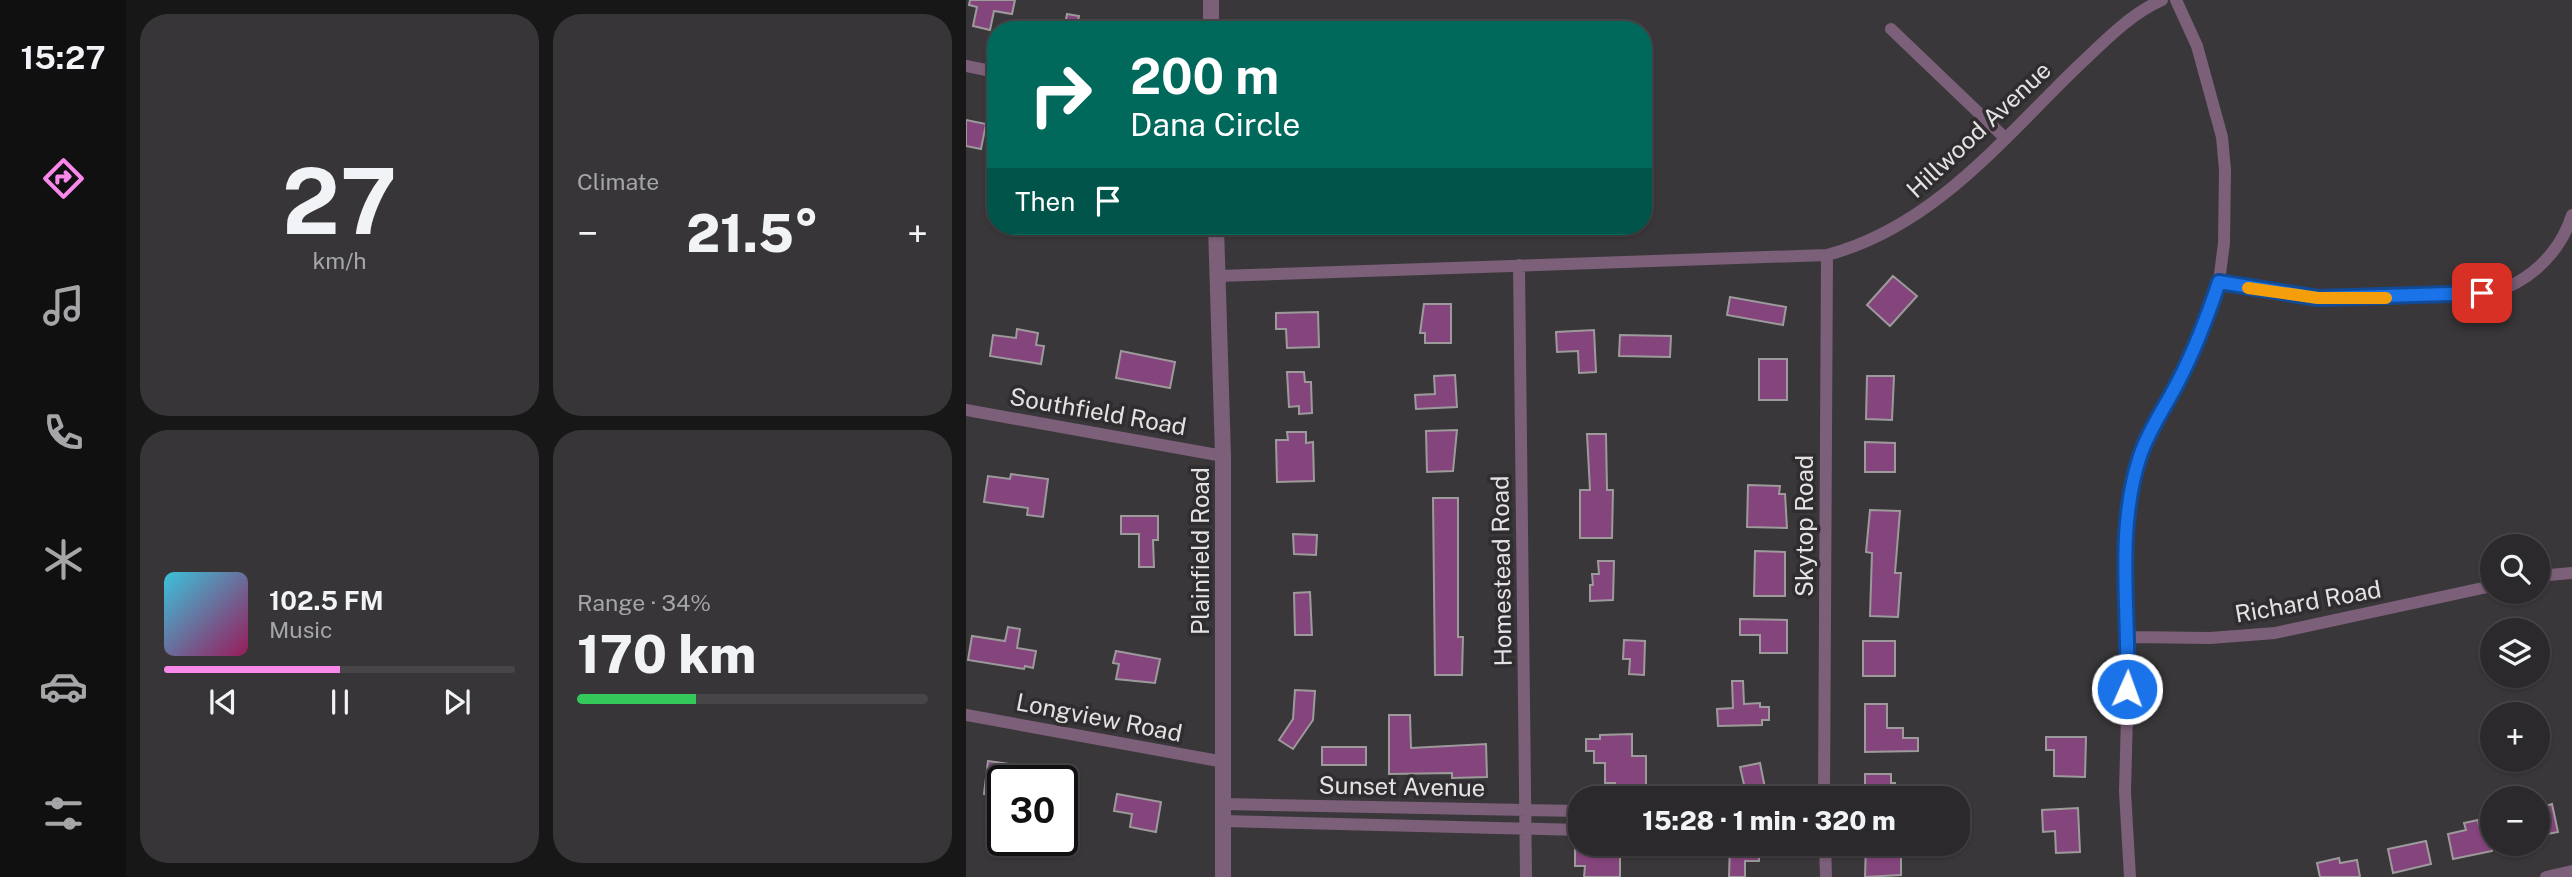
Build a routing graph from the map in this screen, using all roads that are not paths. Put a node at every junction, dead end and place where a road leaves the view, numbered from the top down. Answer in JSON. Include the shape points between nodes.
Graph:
{"nodes":[{"id":1,"x":1211,"y":0,"type":"edge"},
{"id":2,"x":2162,"y":0,"type":"edge"},
{"id":3,"x":2176,"y":0,"type":"edge"},
{"id":4,"x":1212,"y":21,"type":"edge"},
{"id":5,"x":1891,"y":29,"type":"dead end"},
{"id":6,"x":966,"y":66,"type":"edge"},
{"id":7,"x":987,"y":70,"type":"edge"},
{"id":8,"x":2005,"y":138,"type":"junction"},
{"id":9,"x":2572,"y":215,"type":"edge"},
{"id":10,"x":1216,"y":235,"type":"edge"},
{"id":11,"x":1827,"y":255,"type":"junction"},
{"id":12,"x":1519,"y":265,"type":"junction"},
{"id":13,"x":1218,"y":276,"type":"junction"},
{"id":14,"x":2219,"y":282,"type":"junction"},
{"id":15,"x":966,"y":410,"type":"edge"},
{"id":16,"x":1223,"y":456,"type":"junction"},
{"id":17,"x":2572,"y":573,"type":"edge"},
{"id":18,"x":2550,"y":575,"type":"edge"},
{"id":19,"x":2480,"y":589,"type":"edge"},
{"id":20,"x":2129,"y":637,"type":"junction"},
{"id":21,"x":966,"y":715,"type":"edge"},
{"id":22,"x":1224,"y":762,"type":"junction"},
{"id":23,"x":1824,"y":786,"type":"edge"},
{"id":24,"x":1527,"y":811,"type":"junction"},
{"id":25,"x":1568,"y":811,"type":"edge"},
{"id":26,"x":1224,"y":813,"type":"junction"},
{"id":27,"x":1526,"y":828,"type":"junction"},
{"id":28,"x":1568,"y":830,"type":"edge"},
{"id":29,"x":1825,"y":856,"type":"edge"},
{"id":30,"x":2572,"y":871,"type":"edge"},
{"id":31,"x":1223,"y":877,"type":"edge"},
{"id":32,"x":1526,"y":877,"type":"edge"},
{"id":33,"x":1826,"y":877,"type":"edge"},
{"id":34,"x":2130,"y":877,"type":"edge"},
{"id":35,"x":2546,"y":877,"type":"edge"}],
"edges":[{"from":1,"to":4,"type":"street"},
{"from":2,"to":8,"type":"street","name":"Hillwood Avenue","via":[[2114,32]]},
{"from":3,"to":14,"type":"street","via":[[2197,46],[2222,137],[2226,203]]},
{"from":5,"to":8,"type":"street"},
{"from":6,"to":7,"type":"street"},
{"from":8,"to":11,"type":"street","name":"Hillwood Avenue","via":[[1942,199],[1915,218],[1877,239]]},
{"from":9,"to":14,"type":"street","via":[[2558,246],[2531,273],[2514,284],[2482,293],[2318,298]]},
{"from":10,"to":13,"type":"street","name":"Plainfield Road"},
{"from":11,"to":12,"type":"street","name":"Hillwood Avenue"},
{"from":11,"to":23,"type":"street","name":"Skytop Road"},
{"from":12,"to":13,"type":"street","name":"Hillwood Avenue"},
{"from":12,"to":24,"type":"street","name":"Homestead Road"},
{"from":13,"to":16,"type":"street","name":"Plainfield Road"},
{"from":14,"to":20,"type":"street","via":[[2179,380],[2139,458],[2126,539],[2124,610]]},
{"from":15,"to":16,"type":"street","name":"Southfield Road"},
{"from":16,"to":22,"type":"street","name":"Plainfield Road"},
{"from":17,"to":18,"type":"street"},
{"from":19,"to":20,"type":"street","name":"Richard Road","via":[[2275,633]]},
{"from":20,"to":34,"type":"street","via":[[2125,792]]},
{"from":21,"to":22,"type":"street","name":"Longview Road"},
{"from":22,"to":26,"type":"street","name":"Plainfield Road"},
{"from":24,"to":25,"type":"street","name":"Sunset Avenue"},
{"from":24,"to":26,"type":"street","name":"Sunset Avenue"},
{"from":24,"to":27,"type":"street","name":"Homestead Road"},
{"from":26,"to":27,"type":"street","name":"Sunset Avenue"},
{"from":26,"to":31,"type":"street","name":"Plainfield Road"},
{"from":27,"to":28,"type":"street","name":"Sunset Avenue"},
{"from":27,"to":32,"type":"street","name":"Homestead Road"},
{"from":29,"to":33,"type":"street"},
{"from":30,"to":35,"type":"street"}]}
